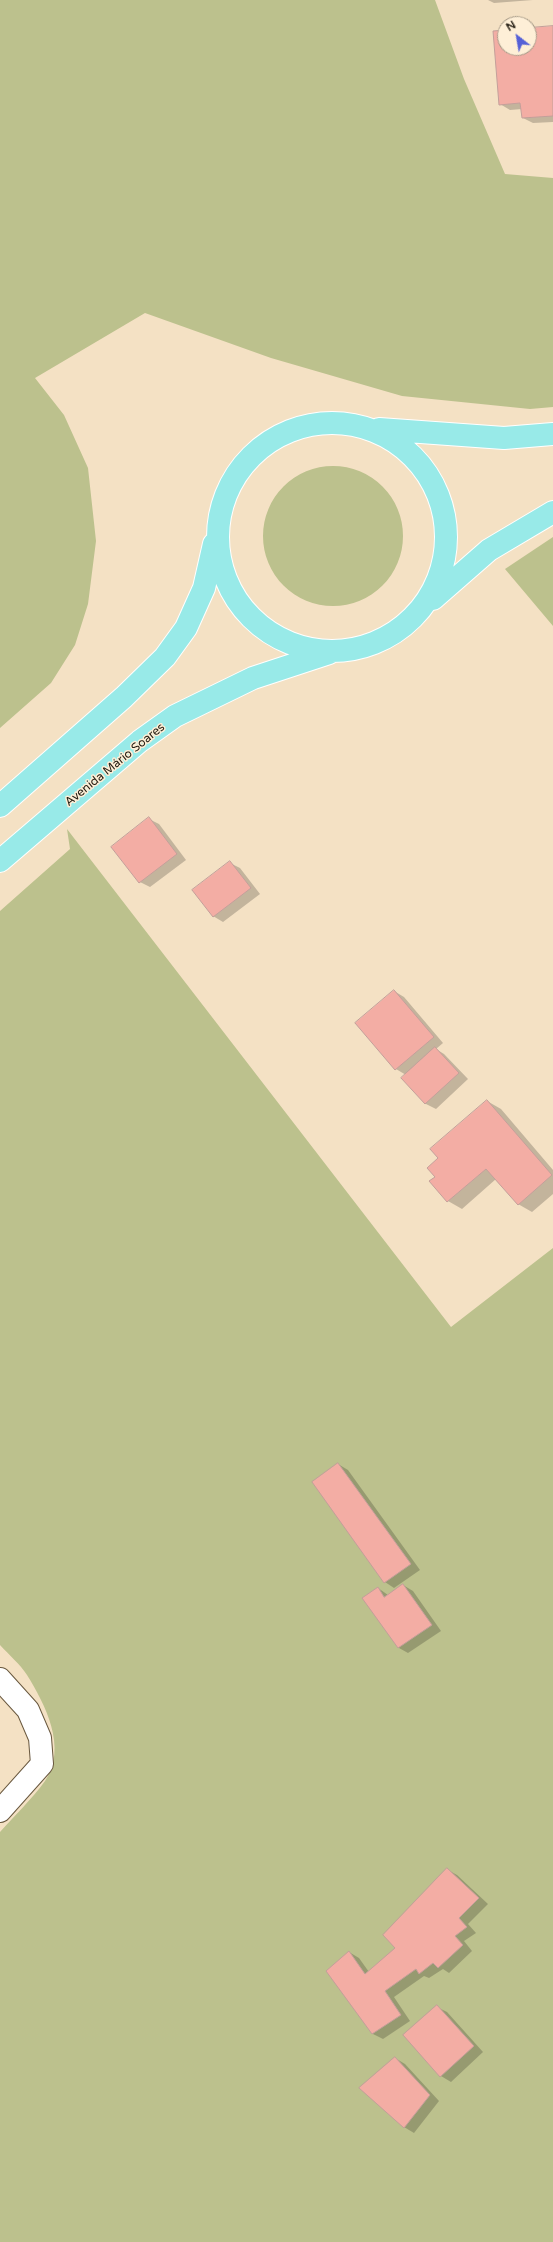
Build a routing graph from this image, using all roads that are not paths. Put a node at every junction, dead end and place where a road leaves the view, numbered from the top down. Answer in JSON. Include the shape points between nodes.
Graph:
{"nodes":[{"id":1,"x":370,"y":429,"type":"junction"},
{"id":2,"x":553,"y":434,"type":"edge"},
{"id":3,"x":553,"y":512,"type":"edge"},
{"id":4,"x":218,"y":525,"type":"junction"},
{"id":5,"x":423,"y":607,"type":"junction"},
{"id":6,"x":331,"y":652,"type":"junction"},
{"id":7,"x":0,"y":806,"type":"edge"},
{"id":8,"x":0,"y":862,"type":"edge"},
{"id":9,"x":0,"y":1679,"type":"edge"},
{"id":10,"x":0,"y":1811,"type":"edge"}],
"edges":[{"from":1,"to":2,"type":"main road","via":[[504,438]]},
{"from":1,"to":4,"type":"main road","via":[[339,424],[302,426],[270,440],[244,463],[226,492]]},
{"from":1,"to":5,"type":"main road","via":[[402,446],[427,472],[443,504],[447,540],[441,576]]},
{"from":3,"to":5,"type":"main road","via":[[489,550]]},
{"from":4,"to":6,"type":"main road","via":[[220,563],[235,598],[250,616],[260,627],[294,646]]},
{"from":4,"to":7,"type":"main road","via":[[204,588],[186,628],[165,656],[124,697]]},
{"from":5,"to":6,"type":"main road","via":[[405,626],[382,640],[358,649]]},
{"from":6,"to":8,"type":"main road","name":"Avenida Mário Soares","via":[[253,678],[175,716],[140,741]]},
{"from":9,"to":10,"type":"street","via":[[28,1710],[40,1738],[42,1764]]}]}
